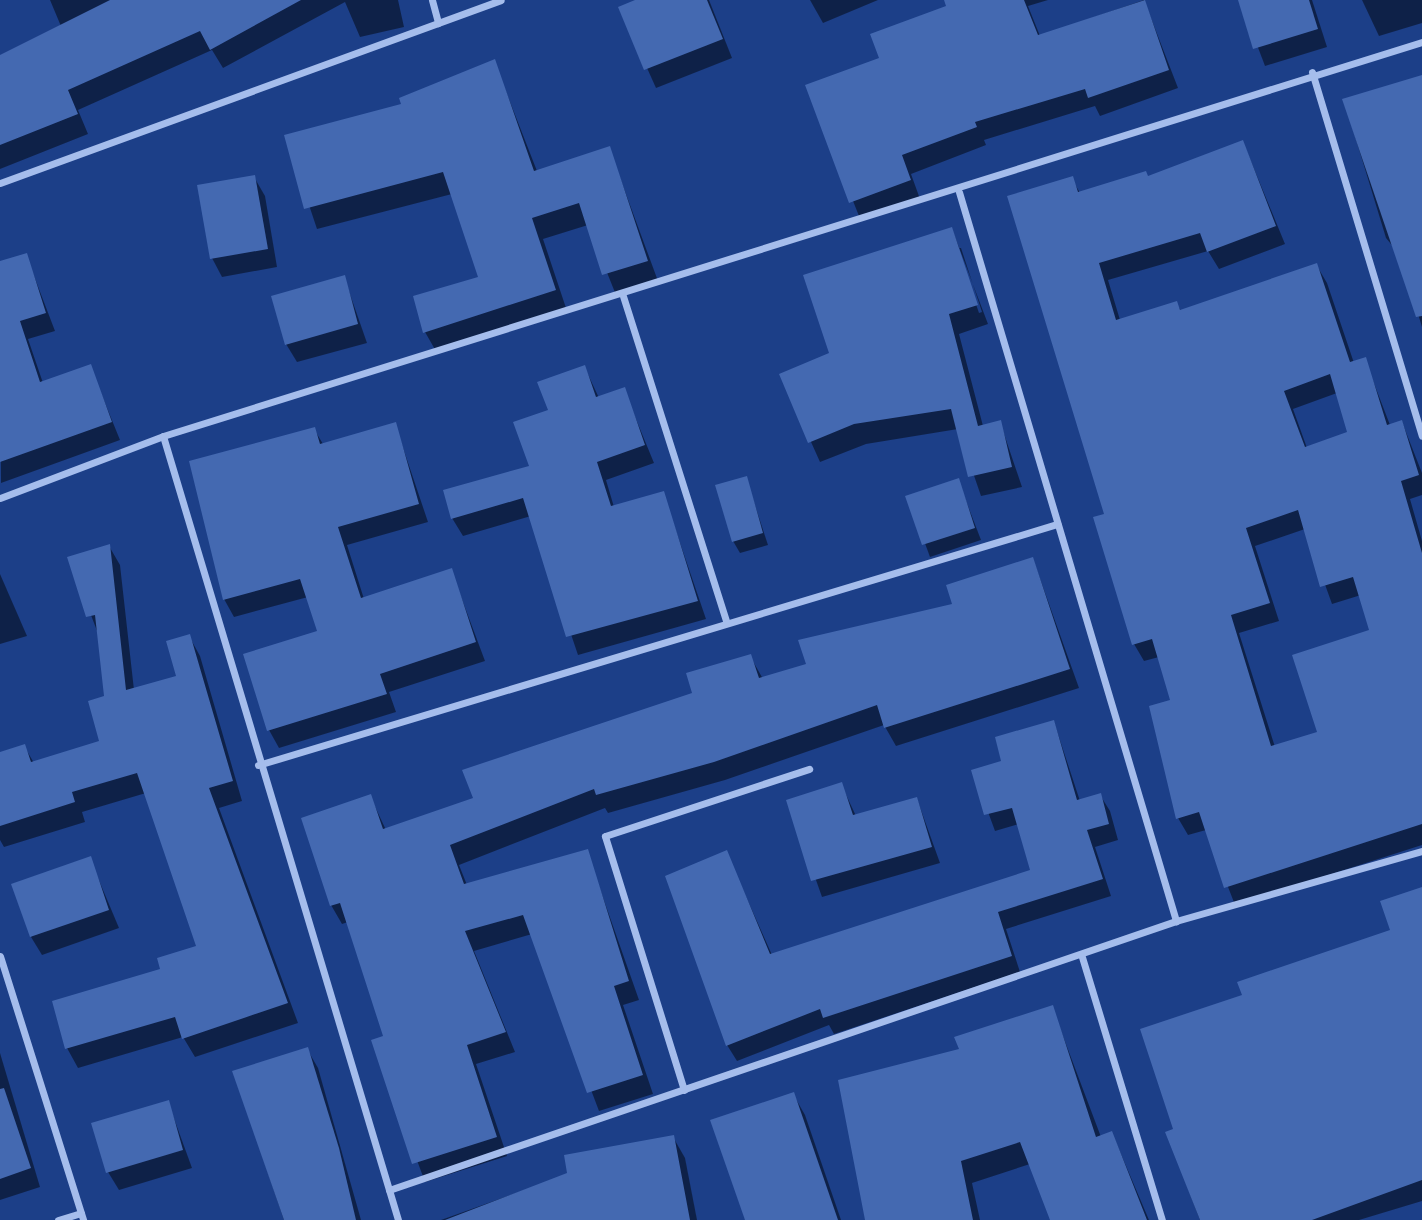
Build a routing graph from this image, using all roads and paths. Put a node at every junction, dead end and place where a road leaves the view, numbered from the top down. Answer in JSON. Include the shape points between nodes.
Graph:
{"nodes":[{"id":1,"x":432,"y":0,"type":"edge"},
{"id":2,"x":501,"y":0,"type":"edge"},
{"id":3,"x":438,"y":23,"type":"junction"},
{"id":4,"x":1422,"y":42,"type":"edge"},
{"id":5,"x":1312,"y":72,"type":"junction"},
{"id":6,"x":0,"y":183,"type":"edge"},
{"id":7,"x":959,"y":192,"type":"junction"},
{"id":8,"x":624,"y":296,"type":"junction"},
{"id":9,"x":163,"y":436,"type":"junction"},
{"id":10,"x":1422,"y":436,"type":"edge"},
{"id":11,"x":0,"y":498,"type":"edge"},
{"id":12,"x":1057,"y":524,"type":"junction"},
{"id":13,"x":726,"y":621,"type":"junction"},
{"id":14,"x":258,"y":765,"type":"junction"},
{"id":15,"x":808,"y":769,"type":"dead end"},
{"id":16,"x":1422,"y":851,"type":"edge"},
{"id":17,"x":1176,"y":921,"type":"junction"},
{"id":18,"x":0,"y":956,"type":"edge"},
{"id":19,"x":1082,"y":957,"type":"junction"},
{"id":20,"x":684,"y":1090,"type":"junction"},
{"id":21,"x":389,"y":1190,"type":"junction"},
{"id":22,"x":82,"y":1217,"type":"edge"},
{"id":23,"x":58,"y":1220,"type":"edge"},
{"id":24,"x":398,"y":1220,"type":"edge"},
{"id":25,"x":1162,"y":1220,"type":"edge"}],
"edges":[{"from":1,"to":3,"type":"street"},
{"from":2,"to":3,"type":"street"},
{"from":3,"to":6,"type":"street"},
{"from":4,"to":5,"type":"street"},
{"from":5,"to":7,"type":"street"},
{"from":5,"to":10,"type":"street"},
{"from":7,"to":8,"type":"street"},
{"from":7,"to":12,"type":"street"},
{"from":8,"to":9,"type":"street"},
{"from":8,"to":13,"type":"street"},
{"from":9,"to":11,"type":"street"},
{"from":9,"to":14,"type":"street"},
{"from":12,"to":13,"type":"street"},
{"from":12,"to":17,"type":"street"},
{"from":13,"to":14,"type":"street"},
{"from":14,"to":21,"type":"street"},
{"from":15,"to":20,"type":"street","via":[[605,836]]},
{"from":16,"to":17,"type":"street"},
{"from":17,"to":19,"type":"street"},
{"from":18,"to":22,"type":"street"},
{"from":19,"to":20,"type":"street"},
{"from":19,"to":25,"type":"street"},
{"from":20,"to":21,"type":"street"},
{"from":21,"to":24,"type":"street"},
{"from":22,"to":23,"type":"street"}]}
